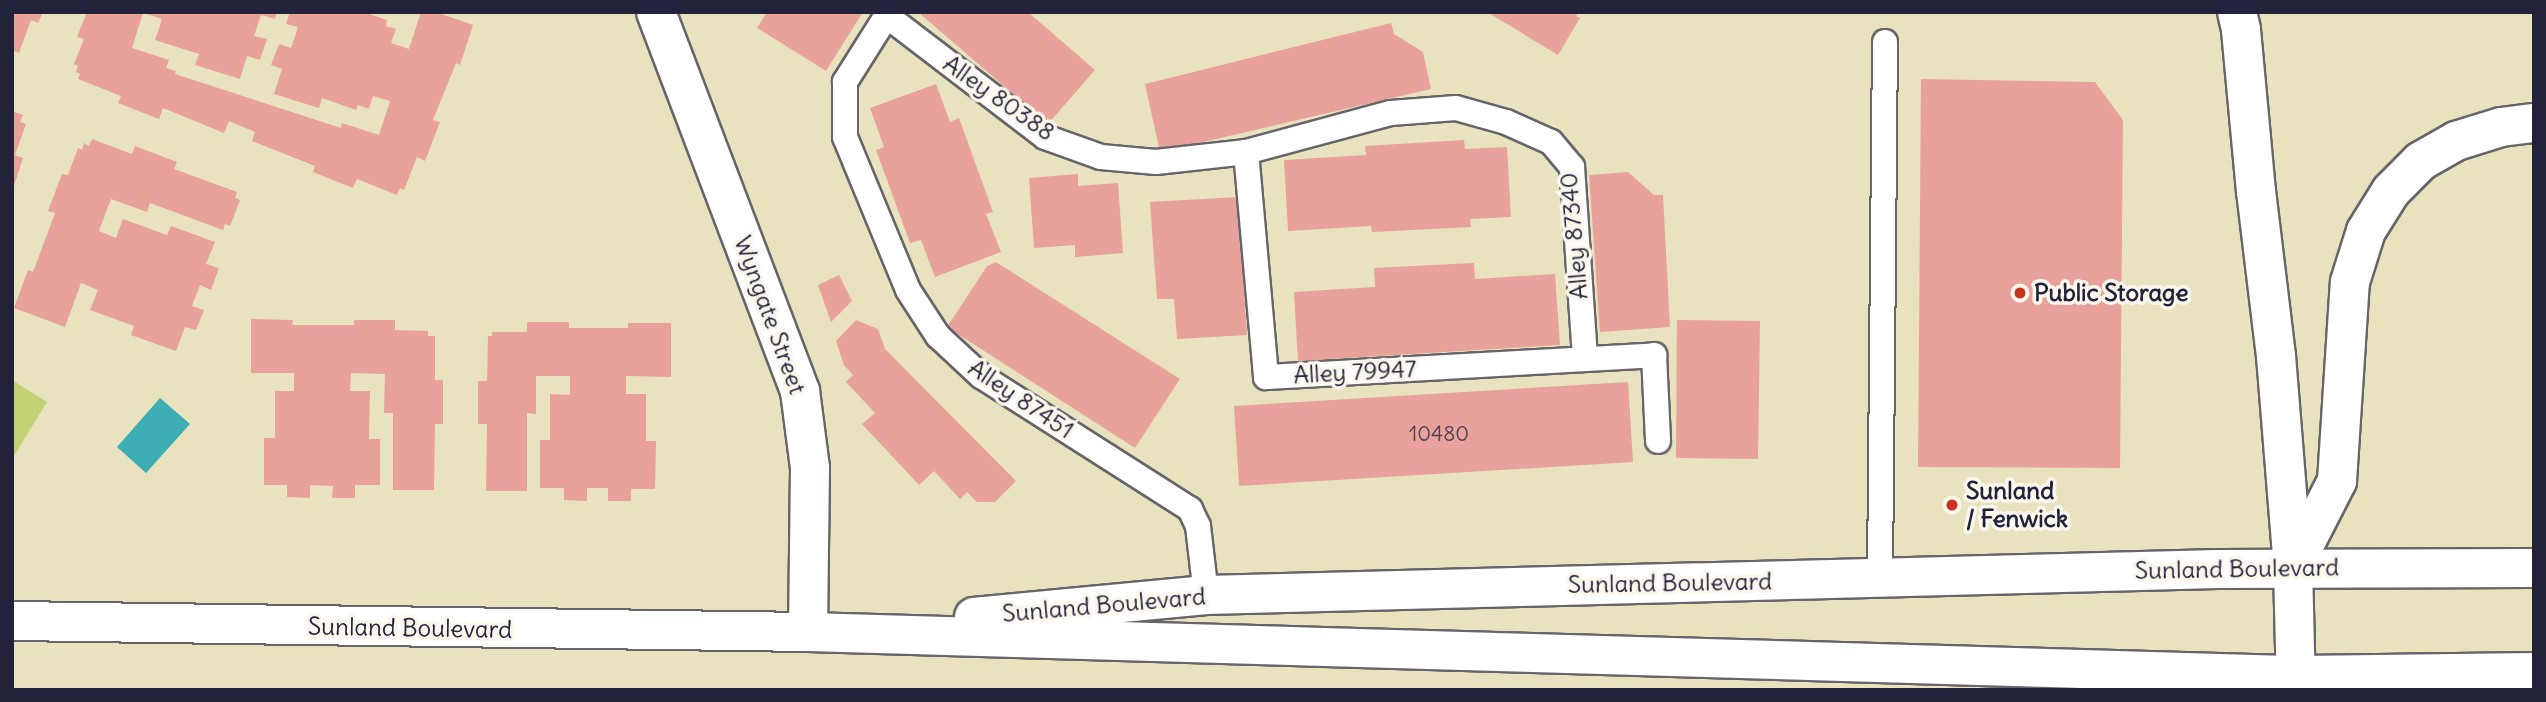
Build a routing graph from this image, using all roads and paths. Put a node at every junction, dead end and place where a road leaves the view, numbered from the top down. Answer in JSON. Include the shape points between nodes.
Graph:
{"nodes":[{"id":1,"x":656,"y":12,"type":"edge"},
{"id":2,"x":2237,"y":12,"type":"edge"},
{"id":3,"x":888,"y":14,"type":"edge"},
{"id":4,"x":1885,"y":41,"type":"dead end"},
{"id":5,"x":2534,"y":123,"type":"edge"},
{"id":6,"x":1246,"y":152,"type":"junction"},
{"id":7,"x":1585,"y":358,"type":"junction"},
{"id":8,"x":1658,"y":441,"type":"dead end"},
{"id":9,"x":2293,"y":567,"type":"junction"},
{"id":10,"x":2534,"y":568,"type":"edge"},
{"id":11,"x":1880,"y":578,"type":"junction"},
{"id":12,"x":1206,"y":595,"type":"junction"},
{"id":13,"x":12,"y":621,"type":"edge"},
{"id":14,"x":808,"y":632,"type":"junction"},
{"id":15,"x":2534,"y":672,"type":"edge"},
{"id":16,"x":2296,"y":682,"type":"edge"}],
"edges":[{"from":1,"to":14,"type":"main road","name":"Wyngate Street","via":[[800,391],[810,468]]},
{"from":2,"to":9,"type":"main road","via":[[2276,356]]},
{"from":3,"to":6,"type":"lane","name":"Alley 80388","via":[[1045,137],[1101,157],[1156,162]]},
{"from":3,"to":12,"type":"lane","name":"Alley 87451","via":[[845,82],[845,137],[908,290],[938,336],[981,376],[1189,509],[1198,526]]},
{"from":4,"to":11,"type":"lane"},
{"from":5,"to":9,"type":"main road","via":[[2501,127],[2456,141],[2421,161],[2391,191],[2366,231],[2350,282],[2337,481]]},
{"from":6,"to":7,"type":"lane","name":"Alley 87340","via":[[1391,113],[1456,108],[1506,122],[1551,142],[1572,167]]},
{"from":6,"to":7,"type":"lane","name":"Alley 79947","via":[[1266,377]]},
{"from":7,"to":8,"type":"lane","via":[[1654,355]]},
{"from":9,"to":10,"type":"main road","name":"Sunland Boulevard"},
{"from":9,"to":11,"type":"main road","name":"Sunland Boulevard"},
{"from":9,"to":16,"type":"main road"},
{"from":11,"to":12,"type":"main road","name":"Sunland Boulevard"},
{"from":12,"to":14,"type":"main road","name":"Sunland Boulevard"},
{"from":13,"to":14,"type":"main road","name":"Sunland Boulevard"},
{"from":14,"to":16,"type":"main road","name":"Sunland Boulevard"},
{"from":15,"to":16,"type":"main road","name":"Sunland Boulevard"}]}
